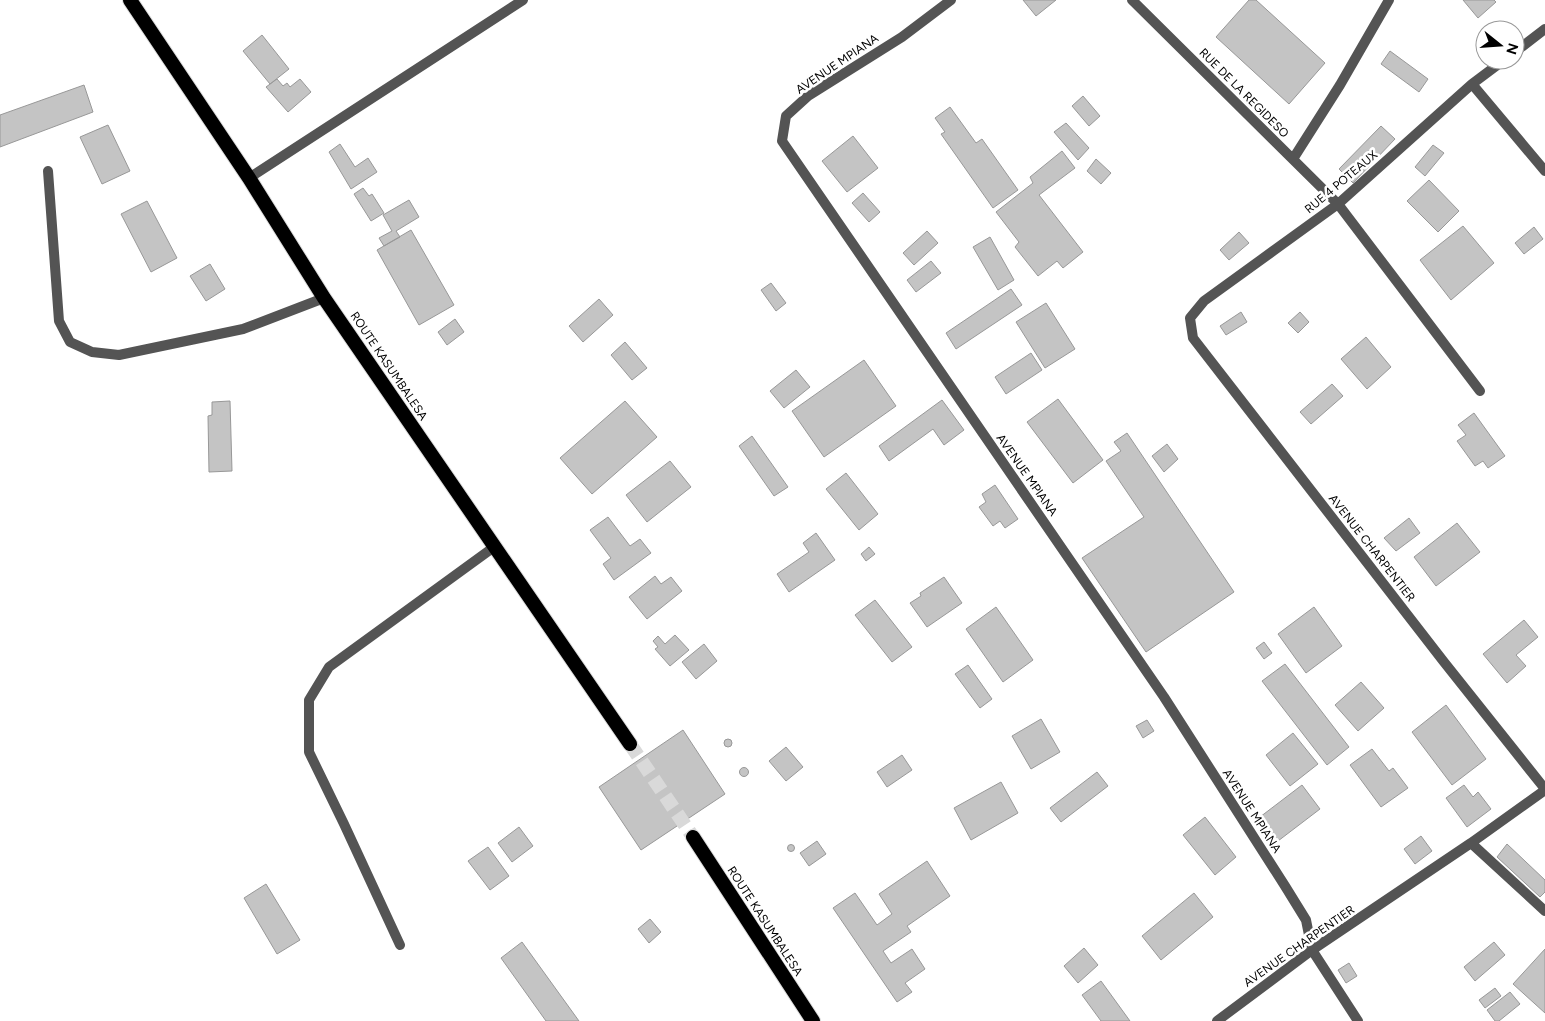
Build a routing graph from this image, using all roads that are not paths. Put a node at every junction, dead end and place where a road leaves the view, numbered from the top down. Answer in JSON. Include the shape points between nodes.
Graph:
{"nodes":[{"id":1,"x":130,"y":0,"type":"edge"},
{"id":2,"x":523,"y":0,"type":"edge"},
{"id":3,"x":951,"y":0,"type":"edge"},
{"id":4,"x":1132,"y":0,"type":"edge"},
{"id":5,"x":1388,"y":0,"type":"edge"},
{"id":6,"x":1545,"y":29,"type":"edge"},
{"id":7,"x":1525,"y":44,"type":"edge"},
{"id":8,"x":1491,"y":70,"type":"edge"},
{"id":9,"x":1472,"y":84,"type":"junction"},
{"id":10,"x":1293,"y":159,"type":"junction"},
{"id":11,"x":48,"y":171,"type":"dead end"},
{"id":12,"x":1545,"y":171,"type":"edge"},
{"id":13,"x":249,"y":178,"type":"junction"},
{"id":14,"x":1338,"y":204,"type":"junction"},
{"id":15,"x":324,"y":298,"type":"junction"},
{"id":16,"x":1190,"y":318,"type":"joint"},
{"id":17,"x":1480,"y":391,"type":"dead end"},
{"id":18,"x":494,"y":547,"type":"junction"},
{"id":19,"x":630,"y":744,"type":"tunnel mouth"},
{"id":20,"x":1545,"y":789,"type":"edge"},
{"id":21,"x":693,"y":837,"type":"tunnel mouth"},
{"id":22,"x":1471,"y":843,"type":"junction"},
{"id":23,"x":1545,"y":911,"type":"edge"},
{"id":24,"x":400,"y":945,"type":"dead end"},
{"id":25,"x":1312,"y":950,"type":"junction"},
{"id":26,"x":813,"y":1021,"type":"edge"},
{"id":27,"x":1217,"y":1021,"type":"edge"},
{"id":28,"x":1358,"y":1021,"type":"edge"}],
"edges":[{"from":1,"to":13,"type":"highway","name":"ROUTE KASUMBALESA"},
{"from":2,"to":13,"type":"street"},
{"from":3,"to":25,"type":"street","name":"AVENUE MPIANA","via":[[902,37],[808,96],[786,116],[782,141],[1169,705],[1306,920]]},
{"from":4,"to":10,"type":"street","name":"RUE DE LA REGIDESO"},
{"from":5,"to":10,"type":"street"},
{"from":6,"to":7,"type":"street"},
{"from":8,"to":9,"type":"street","name":"RUE 4 POTEAUX"},
{"from":9,"to":12,"type":"street"},
{"from":9,"to":14,"type":"street","name":"RUE 4 POTEAUX"},
{"from":10,"to":14,"type":"street","name":"RUE DE LA REGIDESO"},
{"from":11,"to":15,"type":"street","via":[[59,321],[70,342],[92,352],[119,355],[243,329]]},
{"from":13,"to":15,"type":"highway","name":"ROUTE KASUMBALESA"},
{"from":14,"to":16,"type":"street","name":"RUE 4 POTEAUX","via":[[1204,301]]},
{"from":14,"to":17,"type":"street","name":"RUE DE LA REGIDESO"},
{"from":15,"to":18,"type":"highway","name":"ROUTE KASUMBALESA"},
{"from":16,"to":20,"type":"street","name":"AVENUE CHARPENTIER","via":[[1192,338]]},
{"from":18,"to":19,"type":"highway","name":"ROUTE KASUMBALESA"},
{"from":18,"to":24,"type":"street","via":[[329,667],[309,700],[310,752]]},
{"from":20,"to":22,"type":"street","name":"AVENUE CHARPENTIER"},
{"from":21,"to":26,"type":"highway","name":"ROUTE KASUMBALESA"},
{"from":22,"to":23,"type":"street"},
{"from":22,"to":25,"type":"street","name":"AVENUE CHARPENTIER"},
{"from":25,"to":27,"type":"street","name":"AVENUE CHARPENTIER"},
{"from":25,"to":28,"type":"street","name":"AVENUE MPIANA"}]}
